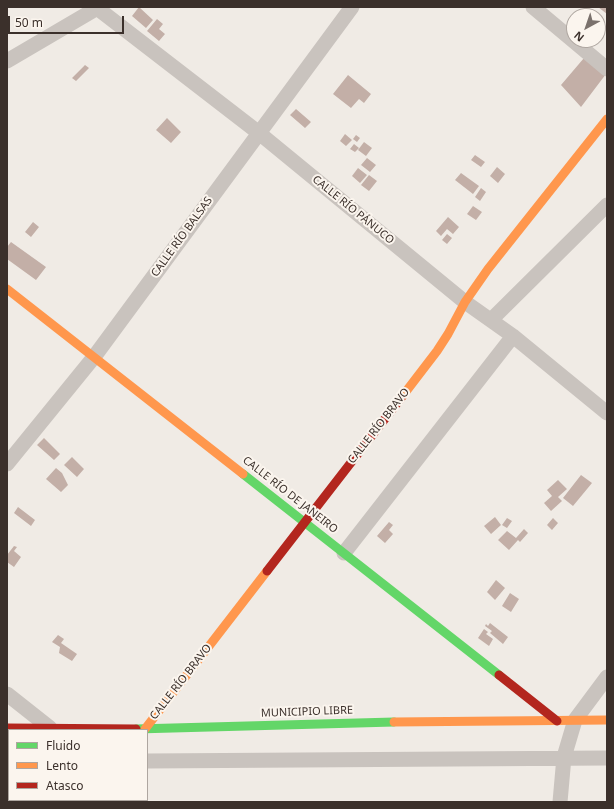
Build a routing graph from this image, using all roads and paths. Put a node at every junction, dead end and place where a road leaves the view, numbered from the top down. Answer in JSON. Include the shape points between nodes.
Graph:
{"nodes":[{"id":1,"x":98,"y":7,"type":"edge"},
{"id":2,"x":352,"y":7,"type":"edge"},
{"id":3,"x":533,"y":7,"type":"edge"},
{"id":4,"x":7,"y":61,"type":"edge"},
{"id":5,"x":607,"y":69,"type":"edge"},
{"id":6,"x":607,"y":119,"type":"edge"},
{"id":7,"x":259,"y":133,"type":"junction"},
{"id":8,"x":607,"y":205,"type":"edge"},
{"id":9,"x":7,"y":289,"type":"edge"},
{"id":10,"x":465,"y":302,"type":"junction"},
{"id":11,"x":490,"y":320,"type":"junction"},
{"id":12,"x":513,"y":336,"type":"junction"},
{"id":13,"x":94,"y":357,"type":"junction"},
{"id":14,"x":607,"y":413,"type":"edge"},
{"id":15,"x":7,"y":464,"type":"edge"},
{"id":16,"x":306,"y":522,"type":"junction"},
{"id":17,"x":344,"y":553,"type":"junction"},
{"id":18,"x":607,"y":677,"type":"edge"},
{"id":19,"x":7,"y":694,"type":"edge"},
{"id":20,"x":575,"y":720,"type":"junction"},
{"id":21,"x":607,"y":720,"type":"edge"},
{"id":22,"x":557,"y":721,"type":"junction"},
{"id":23,"x":7,"y":728,"type":"edge"},
{"id":24,"x":50,"y":728,"type":"junction"},
{"id":25,"x":115,"y":729,"type":"edge"},
{"id":26,"x":145,"y":729,"type":"junction"},
{"id":27,"x":564,"y":757,"type":"junction"},
{"id":28,"x":607,"y":758,"type":"edge"},
{"id":29,"x":148,"y":761,"type":"edge"},
{"id":30,"x":561,"y":802,"type":"edge"}],
"edges":[{"from":1,"to":4,"type":"street"},
{"from":1,"to":7,"type":"street","name":"CALLE RÍO PÁNUCO"},
{"from":2,"to":7,"type":"street","name":"CALLE RÍO BALSAS"},
{"from":3,"to":5,"type":"street"},
{"from":6,"to":10,"type":"street","name":"CALLE RÍO BRAVO","via":[[488,269]]},
{"from":7,"to":10,"type":"street","name":"CALLE RÍO PÁNUCO"},
{"from":7,"to":13,"type":"street","name":"CALLE RÍO BALSAS"},
{"from":8,"to":11,"type":"street"},
{"from":9,"to":13,"type":"street","name":"CALLE RÍO DE JANEIRO"},
{"from":10,"to":11,"type":"street","name":"CALLE RÍO PÁNUCO"},
{"from":10,"to":16,"type":"street","name":"CALLE RÍO BRAVO","via":[[437,352]]},
{"from":11,"to":12,"type":"street","name":"CALLE RÍO PÁNUCO"},
{"from":12,"to":14,"type":"street","name":"CALLE RÍO PÁNUCO"},
{"from":12,"to":17,"type":"street"},
{"from":13,"to":15,"type":"street","name":"CALLE RÍO BALSAS"},
{"from":13,"to":16,"type":"street","name":"CALLE RÍO DE JANEIRO"},
{"from":16,"to":17,"type":"street","name":"CALLE RÍO DE JANEIRO"},
{"from":16,"to":26,"type":"street","name":"CALLE RÍO BRAVO"},
{"from":17,"to":22,"type":"street","name":"CALLE RÍO DE JANEIRO"},
{"from":18,"to":20,"type":"street"},
{"from":19,"to":24,"type":"street"},
{"from":20,"to":21,"type":"street","name":"MUNICIPIO LIBRE"},
{"from":20,"to":22,"type":"street","name":"MUNICIPIO LIBRE"},
{"from":20,"to":27,"type":"street"},
{"from":22,"to":26,"type":"street","name":"MUNICIPIO LIBRE","via":[[388,722]]},
{"from":23,"to":24,"type":"street","name":"MUNICIPIO LIBRE"},
{"from":24,"to":25,"type":"street","name":"MUNICIPIO LIBRE"},
{"from":25,"to":26,"type":"street","name":"MUNICIPIO LIBRE"},
{"from":27,"to":28,"type":"street"},
{"from":27,"to":29,"type":"street"},
{"from":27,"to":30,"type":"street"}]}
